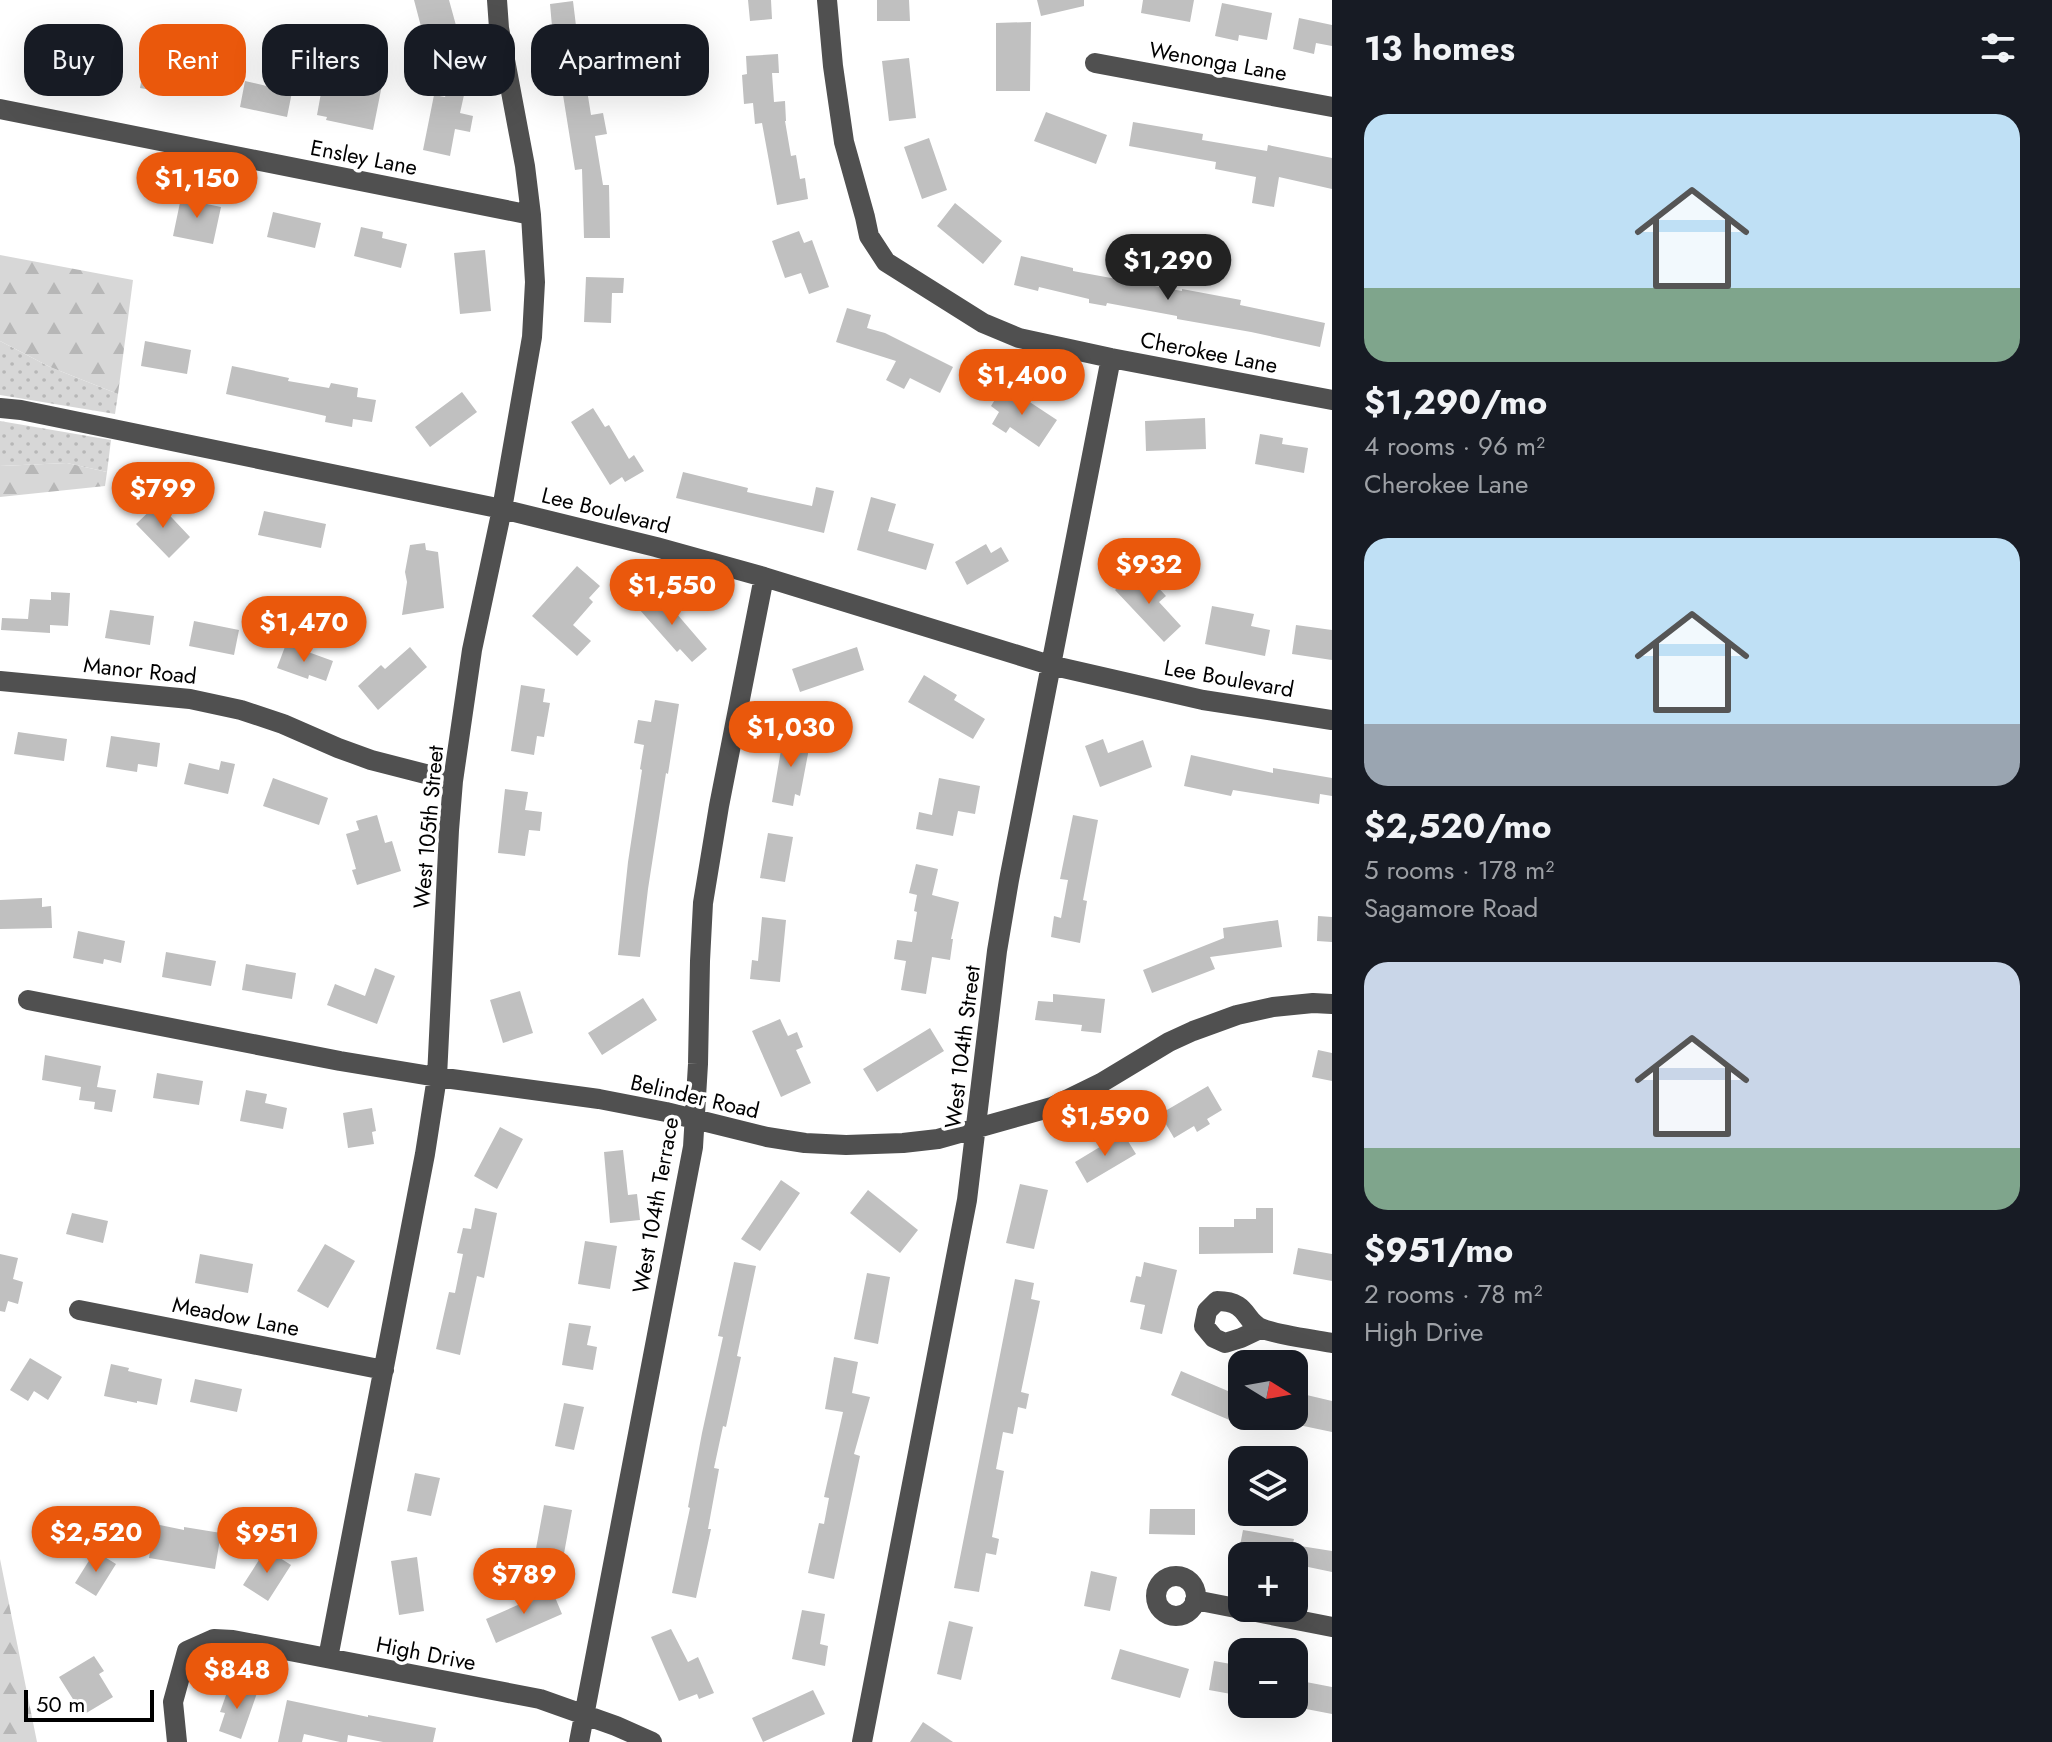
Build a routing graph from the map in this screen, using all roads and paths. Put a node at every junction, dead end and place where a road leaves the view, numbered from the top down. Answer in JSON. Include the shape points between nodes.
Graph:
{"nodes":[{"id":1,"x":497,"y":0,"type":"edge"},
{"id":2,"x":827,"y":0,"type":"edge"},
{"id":3,"x":1095,"y":63,"type":"dead end"},
{"id":4,"x":1332,"y":107,"type":"edge"},
{"id":5,"x":0,"y":109,"type":"edge"},
{"id":6,"x":531,"y":215,"type":"junction"},
{"id":7,"x":1111,"y":358,"type":"junction"},
{"id":8,"x":1332,"y":400,"type":"edge"},
{"id":9,"x":0,"y":408,"type":"edge"},
{"id":10,"x":502,"y":509,"type":"junction"},
{"id":11,"x":764,"y":577,"type":"junction"},
{"id":12,"x":1050,"y":665,"type":"junction"},
{"id":13,"x":0,"y":681,"type":"edge"},
{"id":14,"x":1332,"y":720,"type":"edge"},
{"id":15,"x":453,"y":781,"type":"junction"},
{"id":16,"x":28,"y":1000,"type":"dead end"},
{"id":17,"x":1332,"y":1004,"type":"edge"},
{"id":18,"x":437,"y":1077,"type":"junction"},
{"id":19,"x":695,"y":1120,"type":"junction"},
{"id":20,"x":977,"y":1129,"type":"junction"},
{"id":21,"x":79,"y":1310,"type":"dead end"},
{"id":22,"x":1260,"y":1329,"type":"dead end"},
{"id":23,"x":1332,"y":1343,"type":"edge"},
{"id":24,"x":384,"y":1370,"type":"junction"},
{"id":25,"x":1195,"y":1600,"type":"dead end"},
{"id":26,"x":1332,"y":1627,"type":"edge"},
{"id":27,"x":328,"y":1658,"type":"junction"},
{"id":28,"x":584,"y":1714,"type":"junction"},
{"id":29,"x":177,"y":1742,"type":"edge"},
{"id":30,"x":579,"y":1742,"type":"edge"},
{"id":31,"x":652,"y":1742,"type":"edge"},
{"id":32,"x":862,"y":1742,"type":"edge"}],
"edges":[{"from":1,"to":6,"type":"street","name":"West 105th Street"},
{"from":2,"to":7,"type":"street","name":"Cherokee Lane","via":[[844,142],[869,236],[886,262],[983,323],[1034,342]]},
{"from":3,"to":4,"type":"street","name":"Wenonga Lane"},
{"from":5,"to":6,"type":"street","name":"Ensley Lane"},
{"from":6,"to":10,"type":"street","name":"West 105th Street","via":[[532,337]]},
{"from":7,"to":8,"type":"street","name":"Cherokee Lane"},
{"from":7,"to":12,"type":"street","name":"West 104th Street"},
{"from":9,"to":10,"type":"street","name":"Lee Boulevard"},
{"from":10,"to":11,"type":"street","name":"Lee Boulevard"},
{"from":10,"to":15,"type":"street","name":"West 105th Street","via":[[472,650]]},
{"from":11,"to":12,"type":"street","name":"Lee Boulevard"},
{"from":11,"to":19,"type":"street","name":"West 104th Terrace","via":[[703,903]]},
{"from":12,"to":14,"type":"street","name":"Lee Boulevard","via":[[1203,700]]},
{"from":12,"to":20,"type":"street","name":"West 104th Street","via":[[1004,909]]},
{"from":13,"to":15,"type":"street","name":"Manor Road","via":[[216,704],[371,760]]},
{"from":15,"to":18,"type":"street","name":"West 105th Street"},
{"from":16,"to":18,"type":"street","name":"Belinder Road"},
{"from":17,"to":20,"type":"street","name":"Belinder Road","via":[[1273,1007],[1222,1020],[1169,1042],[1052,1107]]},
{"from":18,"to":19,"type":"street","name":"Belinder Road","via":[[599,1099]]},
{"from":18,"to":24,"type":"street","name":"West 105th Street"},
{"from":19,"to":20,"type":"street","name":"Belinder Road","via":[[767,1137],[846,1145],[938,1139]]},
{"from":19,"to":28,"type":"street","name":"West 104th Terrace"},
{"from":20,"to":32,"type":"street","name":"West 104th Street"},
{"from":21,"to":24,"type":"street","name":"Meadow Lane"},
{"from":22,"to":23,"type":"street"},
{"from":24,"to":27,"type":"street","name":"West 105th Street"},
{"from":25,"to":26,"type":"street"},
{"from":27,"to":28,"type":"street","name":"High Drive","via":[[540,1699]]},
{"from":27,"to":29,"type":"street","name":"High Drive","via":[[214,1639],[187,1651],[173,1702]]},
{"from":28,"to":30,"type":"street","name":"West 104th Terrace"},
{"from":28,"to":31,"type":"street","name":"High Drive"}]}
